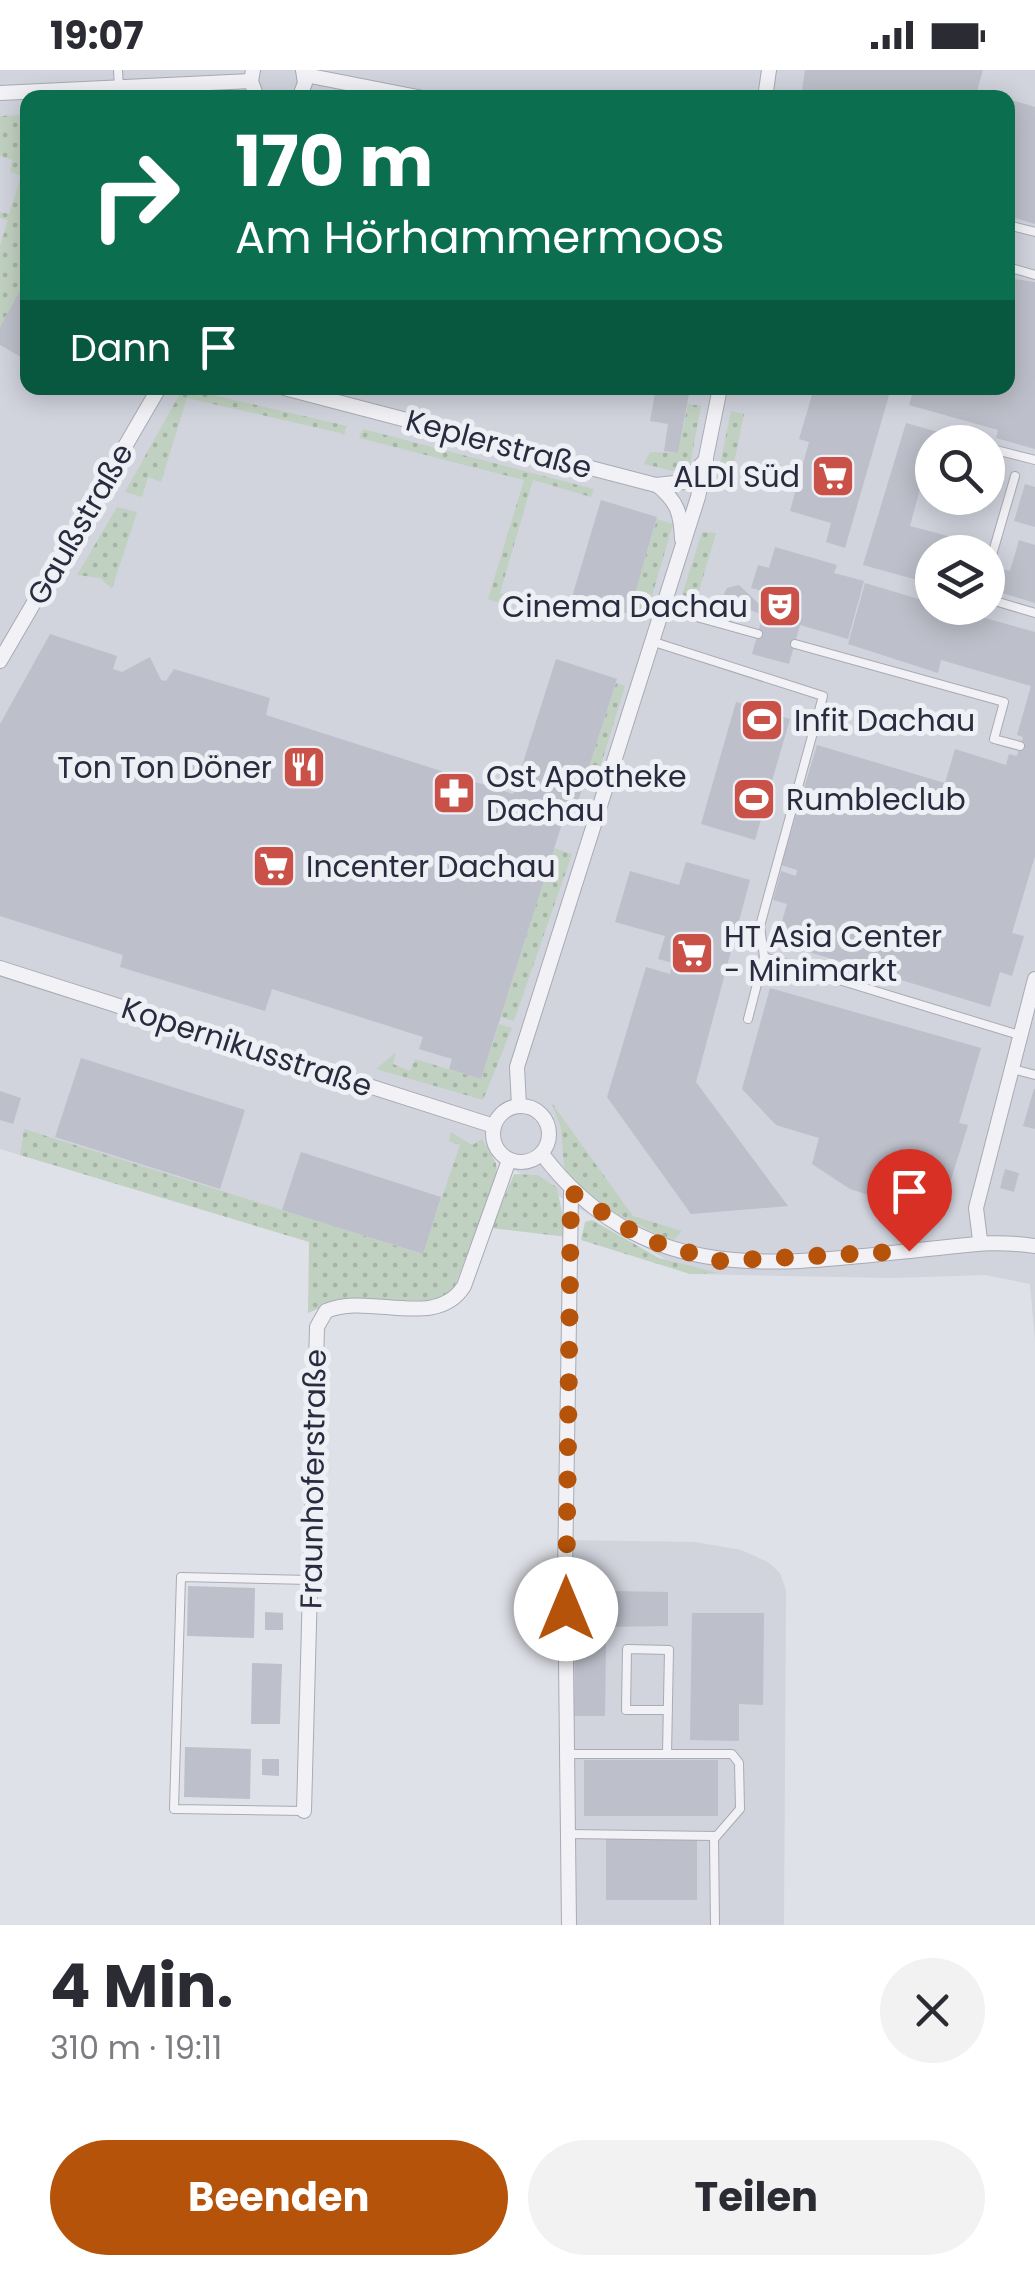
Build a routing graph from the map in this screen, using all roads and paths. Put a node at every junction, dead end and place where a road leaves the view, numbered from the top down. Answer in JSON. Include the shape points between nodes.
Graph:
{"nodes":[{"id":1,"x":118,"y":70,"type":"edge"},
{"id":2,"x":304,"y":73,"type":"edge"},
{"id":3,"x":252,"y":76,"type":"edge"},
{"id":4,"x":119,"y":88,"type":"junction"},
{"id":5,"x":71,"y":90,"type":"edge"},
{"id":6,"x":385,"y":90,"type":"edge"},
{"id":7,"x":154,"y":395,"type":"edge"},
{"id":8,"x":311,"y":395,"type":"edge"},
{"id":9,"x":719,"y":395,"type":"edge"},
{"id":10,"x":1005,"y":452,"type":"edge"},
{"id":11,"x":708,"y":456,"type":"junction"},
{"id":12,"x":1035,"y":460,"type":"edge"},
{"id":13,"x":1015,"y":476,"type":"dead end"},
{"id":14,"x":656,"y":485,"type":"junction"},
{"id":15,"x":998,"y":535,"type":"edge"},
{"id":16,"x":682,"y":543,"type":"junction"},
{"id":17,"x":1005,"y":604,"type":"edge"},
{"id":18,"x":664,"y":608,"type":"junction"},
{"id":19,"x":1035,"y":614,"type":"edge"},
{"id":20,"x":758,"y":634,"type":"dead end"},
{"id":21,"x":654,"y":642,"type":"junction"},
{"id":22,"x":795,"y":644,"type":"dead end"},
{"id":23,"x":4,"y":645,"type":"edge"},
{"id":24,"x":0,"y":661,"type":"edge"},
{"id":25,"x":1020,"y":746,"type":"dead end"},
{"id":26,"x":764,"y":957,"type":"junction"},
{"id":27,"x":0,"y":968,"type":"edge"},
{"id":28,"x":1035,"y":979,"type":"edge"},
{"id":29,"x":748,"y":1020,"type":"dead end"},
{"id":30,"x":1018,"y":1035,"type":"junction"},
{"id":31,"x":1009,"y":1068,"type":"junction"},
{"id":32,"x":1035,"y":1076,"type":"edge"},
{"id":33,"x":519,"y":1106,"type":"junction"},
{"id":34,"x":494,"y":1126,"type":"junction"},
{"id":35,"x":542,"y":1154,"type":"junction"},
{"id":36,"x":509,"y":1160,"type":"junction"},
{"id":37,"x":571,"y":1192,"type":"junction"},
{"id":38,"x":980,"y":1240,"type":"junction"},
{"id":39,"x":1035,"y":1246,"type":"edge"},
{"id":40,"x":310,"y":1580,"type":"junction"},
{"id":41,"x":668,"y":1710,"type":"junction"},
{"id":42,"x":568,"y":1754,"type":"junction"},
{"id":43,"x":667,"y":1754,"type":"junction"},
{"id":44,"x":304,"y":1811,"type":"joint"},
{"id":45,"x":568,"y":1834,"type":"junction"},
{"id":46,"x":716,"y":1836,"type":"junction"},
{"id":47,"x":570,"y":1925,"type":"edge"},
{"id":48,"x":714,"y":1925,"type":"edge"}],
"edges":[{"from":1,"to":4,"type":"lane"},
{"from":2,"to":6,"type":"street"},
{"from":3,"to":4,"type":"street"},
{"from":4,"to":5,"type":"street"},
{"from":7,"to":23,"type":"street","name":"Gaußstraße"},
{"from":8,"to":14,"type":"street","name":"Keplerstraße"},
{"from":9,"to":11,"type":"street"},
{"from":10,"to":12,"type":"lane"},
{"from":11,"to":14,"type":"street","via":[[684,482]]},
{"from":11,"to":16,"type":"street"},
{"from":13,"to":15,"type":"lane"},
{"from":14,"to":16,"type":"street","via":[[674,499]]},
{"from":16,"to":18,"type":"street"},
{"from":17,"to":19,"type":"lane"},
{"from":18,"to":20,"type":"lane"},
{"from":18,"to":21,"type":"street"},
{"from":21,"to":26,"type":"lane","via":[[823,696],[760,926]]},
{"from":21,"to":33,"type":"street","via":[[530,1022],[517,1067]]},
{"from":22,"to":25,"type":"lane","via":[[1004,702],[994,738]]},
{"from":23,"to":24,"type":"street","name":"Gaußstraße"},
{"from":26,"to":29,"type":"lane"},
{"from":26,"to":30,"type":"lane"},
{"from":27,"to":34,"type":"street","name":"Kopernikusstraße"},
{"from":28,"to":30,"type":"street"},
{"from":30,"to":31,"type":"street"},
{"from":31,"to":32,"type":"lane"},
{"from":31,"to":38,"type":"street","via":[[976,1208]]},
{"from":33,"to":34,"type":"street"},
{"from":33,"to":35,"type":"street","via":[[545,1119],[549,1141]]},
{"from":34,"to":36,"type":"street","via":[[495,1146]]},
{"from":35,"to":36,"type":"street","via":[[527,1162]]},
{"from":35,"to":37,"type":"street"},
{"from":36,"to":40,"type":"street","name":"Fraunhoferstraße","via":[[464,1286],[451,1302],[435,1308],[346,1305],[321,1317]]},
{"from":37,"to":38,"type":"street","via":[[644,1239],[718,1261],[932,1249]]},
{"from":37,"to":42,"type":"street"},
{"from":38,"to":39,"type":"street"},
{"from":40,"to":44,"type":"street","name":"Fraunhoferstraße"},
{"from":40,"to":44,"type":"lane","via":[[181,1576],[174,1809]]},
{"from":41,"to":41,"type":"lane","via":[[669,1650],[628,1649],[626,1710]]},
{"from":41,"to":43,"type":"lane"},
{"from":42,"to":43,"type":"lane"},
{"from":42,"to":45,"type":"street"},
{"from":43,"to":46,"type":"lane","via":[[732,1754],[739,1763],[740,1809]]},
{"from":45,"to":46,"type":"lane"},
{"from":45,"to":47,"type":"street"},
{"from":46,"to":48,"type":"lane"}]}
